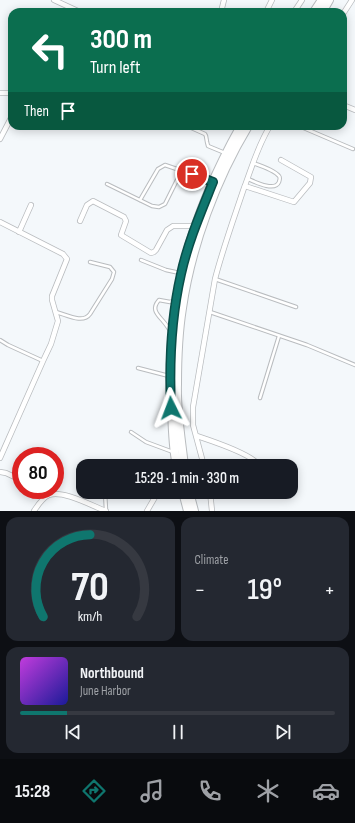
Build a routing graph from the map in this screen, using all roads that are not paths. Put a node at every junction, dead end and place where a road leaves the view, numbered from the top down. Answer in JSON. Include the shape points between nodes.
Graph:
{"nodes":[{"id":1,"x":54,"y":0,"type":"edge"},
{"id":2,"x":71,"y":8,"type":"edge"},
{"id":3,"x":8,"y":124,"type":"edge"},
{"id":4,"x":196,"y":130,"type":"edge"},
{"id":5,"x":239,"y":130,"type":"edge"},
{"id":6,"x":246,"y":130,"type":"edge"},
{"id":7,"x":268,"y":130,"type":"edge"},
{"id":8,"x":308,"y":130,"type":"edge"},
{"id":9,"x":0,"y":139,"type":"edge"},
{"id":10,"x":353,"y":149,"type":"dead end"},
{"id":11,"x":226,"y":154,"type":"junction"},
{"id":12,"x":281,"y":160,"type":"dead end"},
{"id":13,"x":253,"y":163,"type":"junction"},
{"id":14,"x":182,"y":170,"type":"junction"},
{"id":15,"x":248,"y":179,"type":"junction"},
{"id":16,"x":213,"y":182,"type":"junction"},
{"id":17,"x":107,"y":184,"type":"dead end"},
{"id":18,"x":245,"y":186,"type":"junction"},
{"id":19,"x":140,"y":200,"type":"junction"},
{"id":20,"x":31,"y":205,"type":"dead end"},
{"id":21,"x":80,"y":221,"type":"dead end"},
{"id":22,"x":0,"y":222,"type":"edge"},
{"id":23,"x":195,"y":226,"type":"junction"},
{"id":24,"x":19,"y":232,"type":"junction"},
{"id":25,"x":141,"y":260,"type":"dead end"},
{"id":26,"x":90,"y":262,"type":"dead end"},
{"id":27,"x":181,"y":273,"type":"junction"},
{"id":28,"x":215,"y":279,"type":"junction"},
{"id":29,"x":176,"y":299,"type":"junction"},
{"id":30,"x":296,"y":307,"type":"dead end"},
{"id":31,"x":56,"y":312,"type":"junction"},
{"id":32,"x":210,"y":312,"type":"junction"},
{"id":33,"x":172,"y":334,"type":"junction"},
{"id":34,"x":279,"y":336,"type":"junction"},
{"id":35,"x":0,"y":340,"type":"edge"},
{"id":36,"x":43,"y":361,"type":"junction"},
{"id":37,"x":355,"y":365,"type":"edge"},
{"id":38,"x":138,"y":368,"type":"dead end"},
{"id":39,"x":170,"y":376,"type":"junction"},
{"id":40,"x":260,"y":398,"type":"dead end"},
{"id":41,"x":131,"y":432,"type":"dead end"},
{"id":42,"x":197,"y":436,"type":"junction"},
{"id":43,"x":0,"y":458,"type":"edge"},
{"id":44,"x":172,"y":459,"type":"edge"},
{"id":45,"x":175,"y":459,"type":"edge"},
{"id":46,"x":183,"y":459,"type":"edge"},
{"id":47,"x":202,"y":459,"type":"edge"},
{"id":48,"x":251,"y":459,"type":"edge"},
{"id":49,"x":0,"y":472,"type":"edge"},
{"id":50,"x":12,"y":476,"type":"edge"},
{"id":51,"x":105,"y":499,"type":"edge"},
{"id":52,"x":154,"y":499,"type":"edge"},
{"id":53,"x":185,"y":499,"type":"edge"},
{"id":54,"x":191,"y":499,"type":"edge"},
{"id":55,"x":211,"y":499,"type":"edge"},
{"id":56,"x":34,"y":511,"type":"edge"},
{"id":57,"x":106,"y":511,"type":"edge"},
{"id":58,"x":147,"y":511,"type":"edge"},
{"id":59,"x":188,"y":511,"type":"edge"},
{"id":60,"x":194,"y":511,"type":"edge"},
{"id":61,"x":212,"y":511,"type":"edge"}],
"edges":[{"from":1,"to":2,"type":"street"},
{"from":3,"to":9,"type":"street"},
{"from":4,"to":11,"type":"lane","via":[[205,134],[208,146]]},
{"from":5,"to":11,"type":"highway"},
{"from":6,"to":46,"type":"highway","via":[[218,184],[203,224],[184,294],[176,385]]},
{"from":7,"to":13,"type":"street"},
{"from":8,"to":10,"type":"lane"},
{"from":11,"to":16,"type":"highway"},
{"from":12,"to":18,"type":"street","via":[[311,177],[310,183],[294,202]]},
{"from":13,"to":15,"type":"street"},
{"from":13,"to":15,"type":"lane","via":[[278,174],[280,179],[274,186]]},
{"from":14,"to":16,"type":"lane"},
{"from":14,"to":19,"type":"lane","via":[[162,166]]},
{"from":14,"to":19,"type":"lane","via":[[163,206],[155,207]]},
{"from":15,"to":18,"type":"street"},
{"from":16,"to":23,"type":"highway"},
{"from":17,"to":19,"type":"lane"},
{"from":18,"to":28,"type":"street"},
{"from":20,"to":24,"type":"street"},
{"from":21,"to":23,"type":"street","via":[[87,205],[92,201],[124,217],[126,221],[121,235],[151,253],[156,250],[169,227]]},
{"from":22,"to":24,"type":"street"},
{"from":23,"to":27,"type":"highway"},
{"from":24,"to":31,"type":"street","via":[[66,256],[66,263],[52,296]]},
{"from":25,"to":27,"type":"lane"},
{"from":26,"to":31,"type":"lane","via":[[110,267],[114,272],[88,318],[82,319]]},
{"from":27,"to":29,"type":"highway"},
{"from":28,"to":30,"type":"lane"},
{"from":28,"to":32,"type":"street"},
{"from":29,"to":33,"type":"highway"},
{"from":29,"to":33,"type":"lane","via":[[170,302],[159,300],[155,310]]},
{"from":31,"to":36,"type":"street","via":[[58,321]]},
{"from":32,"to":34,"type":"lane"},
{"from":32,"to":42,"type":"street","via":[[193,408]]},
{"from":33,"to":39,"type":"highway"},
{"from":34,"to":37,"type":"lane"},
{"from":34,"to":40,"type":"lane"},
{"from":35,"to":36,"type":"lane"},
{"from":36,"to":43,"type":"street"},
{"from":38,"to":39,"type":"lane"},
{"from":39,"to":45,"type":"highway"},
{"from":41,"to":44,"type":"lane"},
{"from":42,"to":47,"type":"street"},
{"from":42,"to":48,"type":"street","via":[[226,446]]},
{"from":49,"to":50,"type":"street"},
{"from":51,"to":57,"type":"lane"},
{"from":52,"to":58,"type":"street"},
{"from":53,"to":59,"type":"highway"},
{"from":54,"to":60,"type":"highway"},
{"from":55,"to":61,"type":"street"},
{"from":56,"to":57,"type":"street","via":[[44,498],[58,494]]}]}
